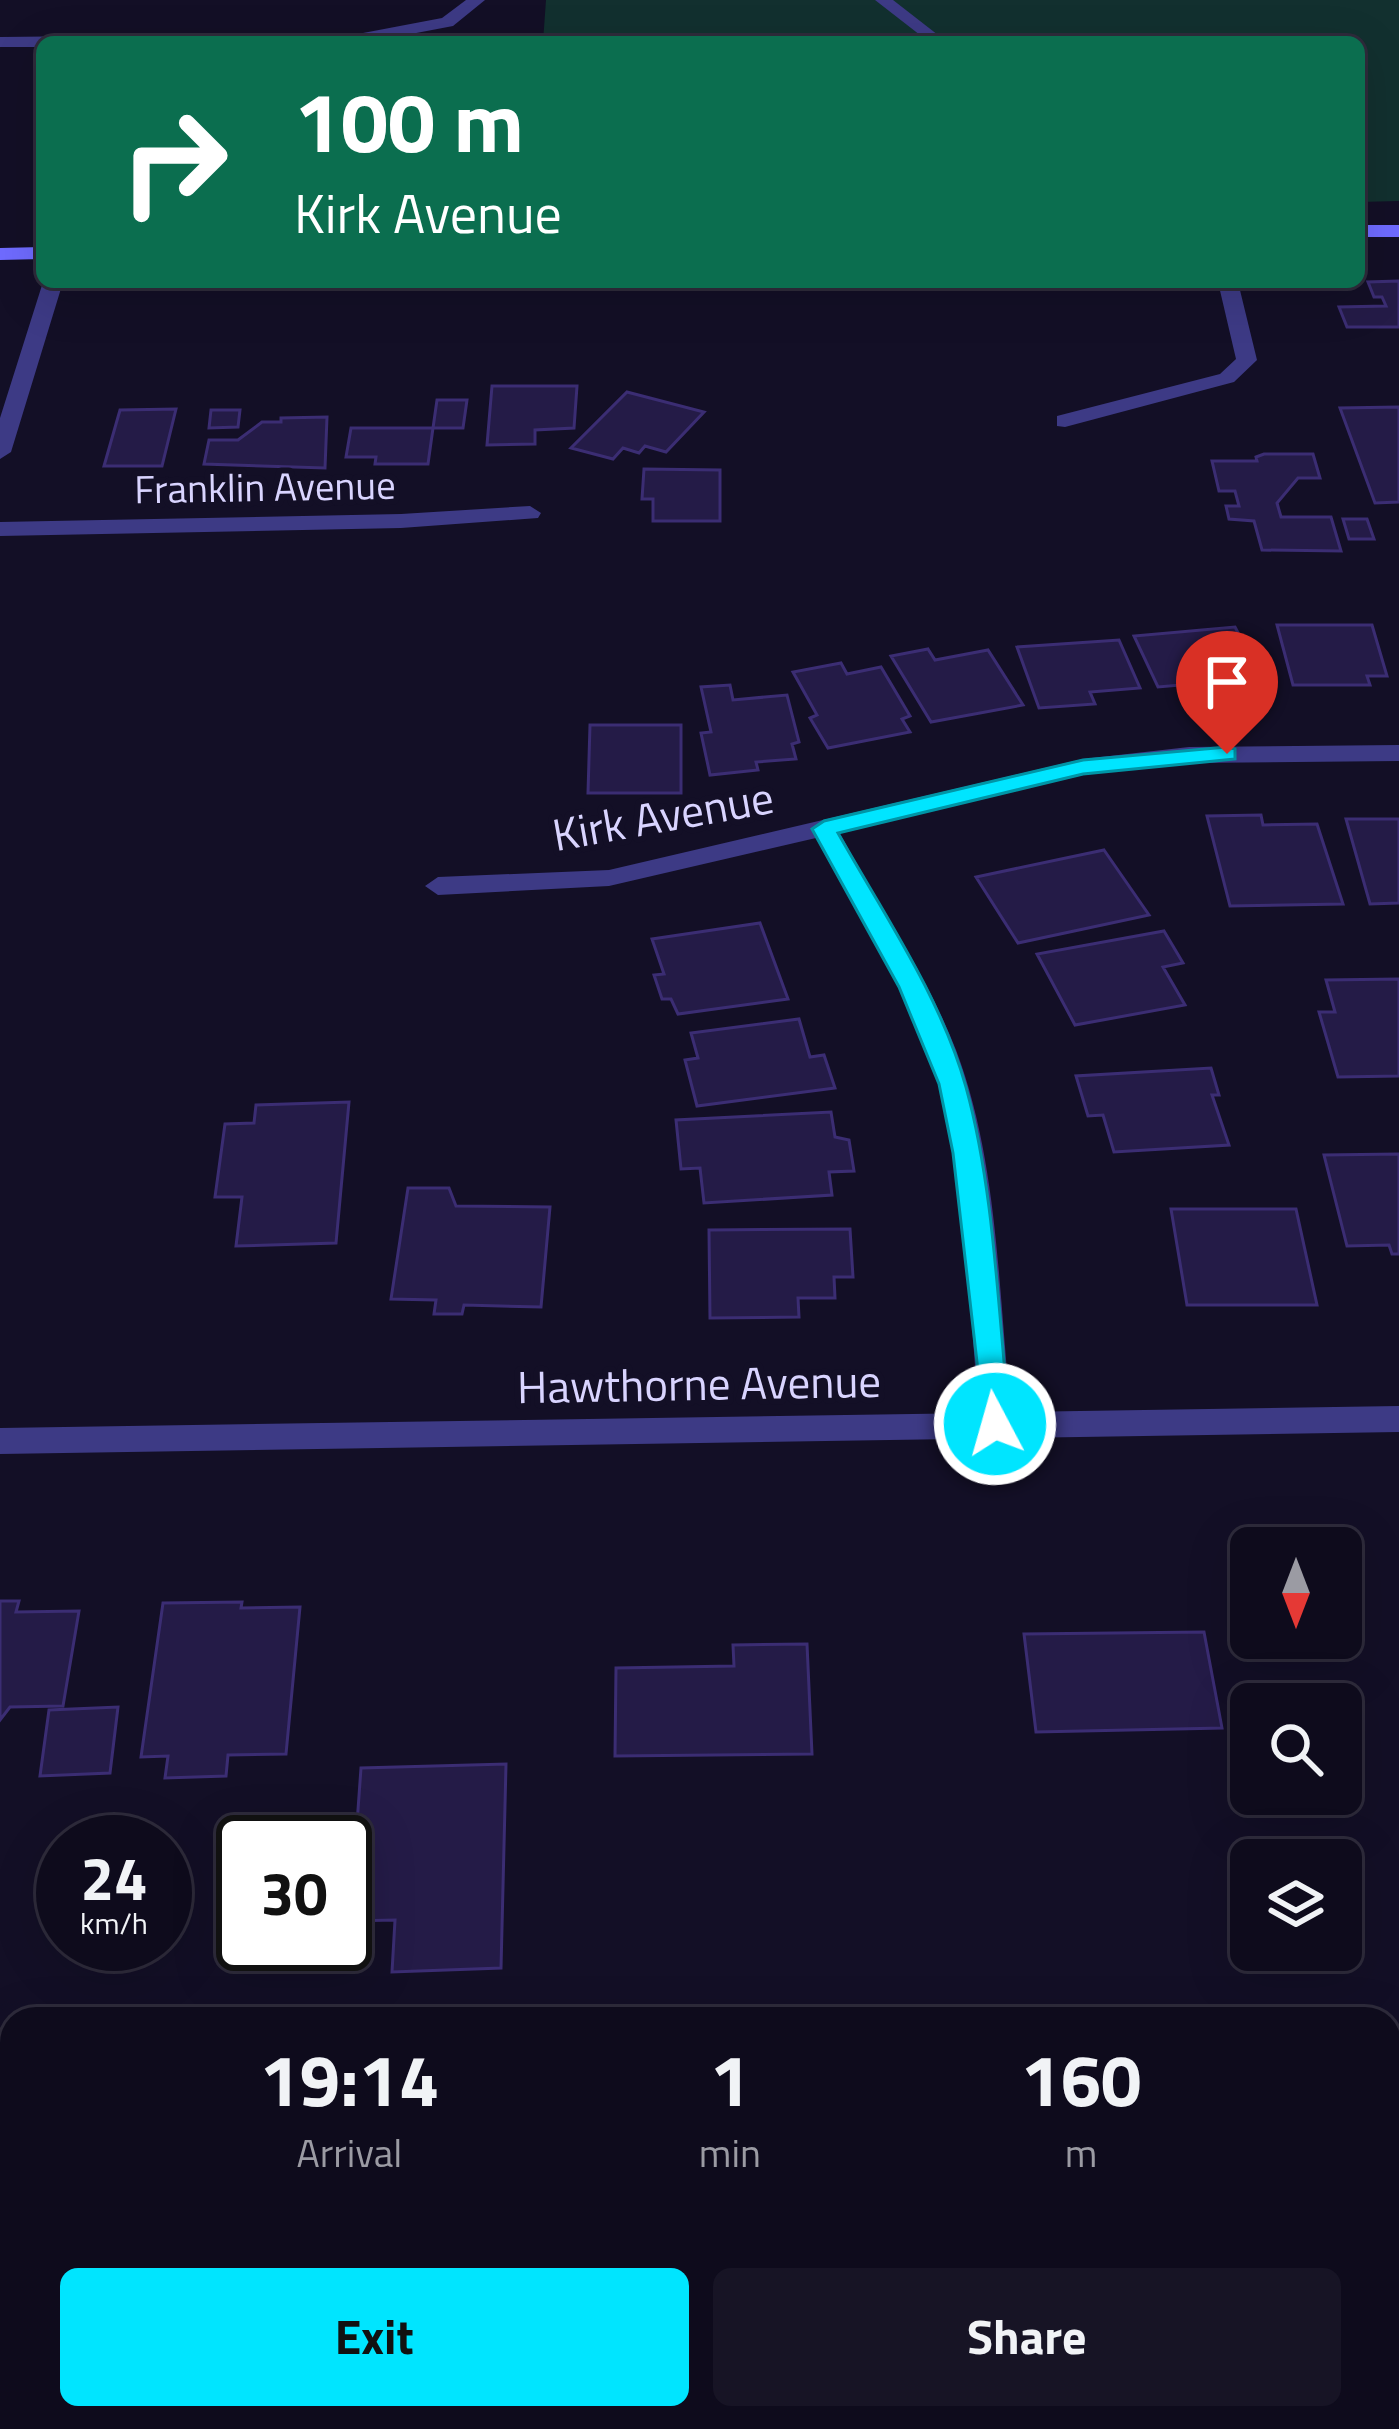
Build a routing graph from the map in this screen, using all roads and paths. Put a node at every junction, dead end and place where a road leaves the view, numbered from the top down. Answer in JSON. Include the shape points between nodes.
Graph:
{"nodes":[{"id":1,"x":477,"y":0,"type":"edge"},
{"id":2,"x":883,"y":0,"type":"edge"},
{"id":3,"x":374,"y":36,"type":"edge"},
{"id":4,"x":931,"y":36,"type":"edge"},
{"id":5,"x":0,"y":42,"type":"edge"},
{"id":6,"x":36,"y":42,"type":"edge"},
{"id":7,"x":1365,"y":231,"type":"edge"},
{"id":8,"x":1399,"y":231,"type":"edge"},
{"id":9,"x":36,"y":253,"type":"edge"},
{"id":10,"x":0,"y":254,"type":"edge"},
{"id":11,"x":51,"y":288,"type":"edge"},
{"id":12,"x":1229,"y":288,"type":"edge"},
{"id":13,"x":1065,"y":421,"type":"dead end"},
{"id":14,"x":0,"y":452,"type":"edge"},
{"id":15,"x":530,"y":513,"type":"dead end"},
{"id":16,"x":0,"y":529,"type":"edge"},
{"id":17,"x":1399,"y":753,"type":"edge"},
{"id":18,"x":824,"y":829,"type":"junction"},
{"id":19,"x":438,"y":886,"type":"dead end"},
{"id":20,"x":1399,"y":1418,"type":"edge"},
{"id":21,"x":995,"y":1424,"type":"junction"},
{"id":22,"x":0,"y":1441,"type":"edge"}],
"edges":[{"from":1,"to":3,"type":"street","via":[[447,22]]},
{"from":2,"to":4,"type":"lane"},
{"from":5,"to":6,"type":"street"},
{"from":7,"to":8,"type":"street"},
{"from":9,"to":10,"type":"street"},
{"from":11,"to":14,"type":"street"},
{"from":12,"to":13,"type":"street","via":[[1247,360],[1227,378]]},
{"from":15,"to":16,"type":"street","name":"Franklin Avenue"},
{"from":17,"to":18,"type":"street","name":"Kirk Avenue","via":[[1189,755],[1083,767]]},
{"from":18,"to":19,"type":"street","name":"Kirk Avenue","via":[[609,878]]},
{"from":18,"to":21,"type":"street","via":[[911,987],[952,1084]]},
{"from":20,"to":21,"type":"street","name":"Hawthorne Avenue"},
{"from":21,"to":22,"type":"street","name":"Hawthorne Avenue"}]}
